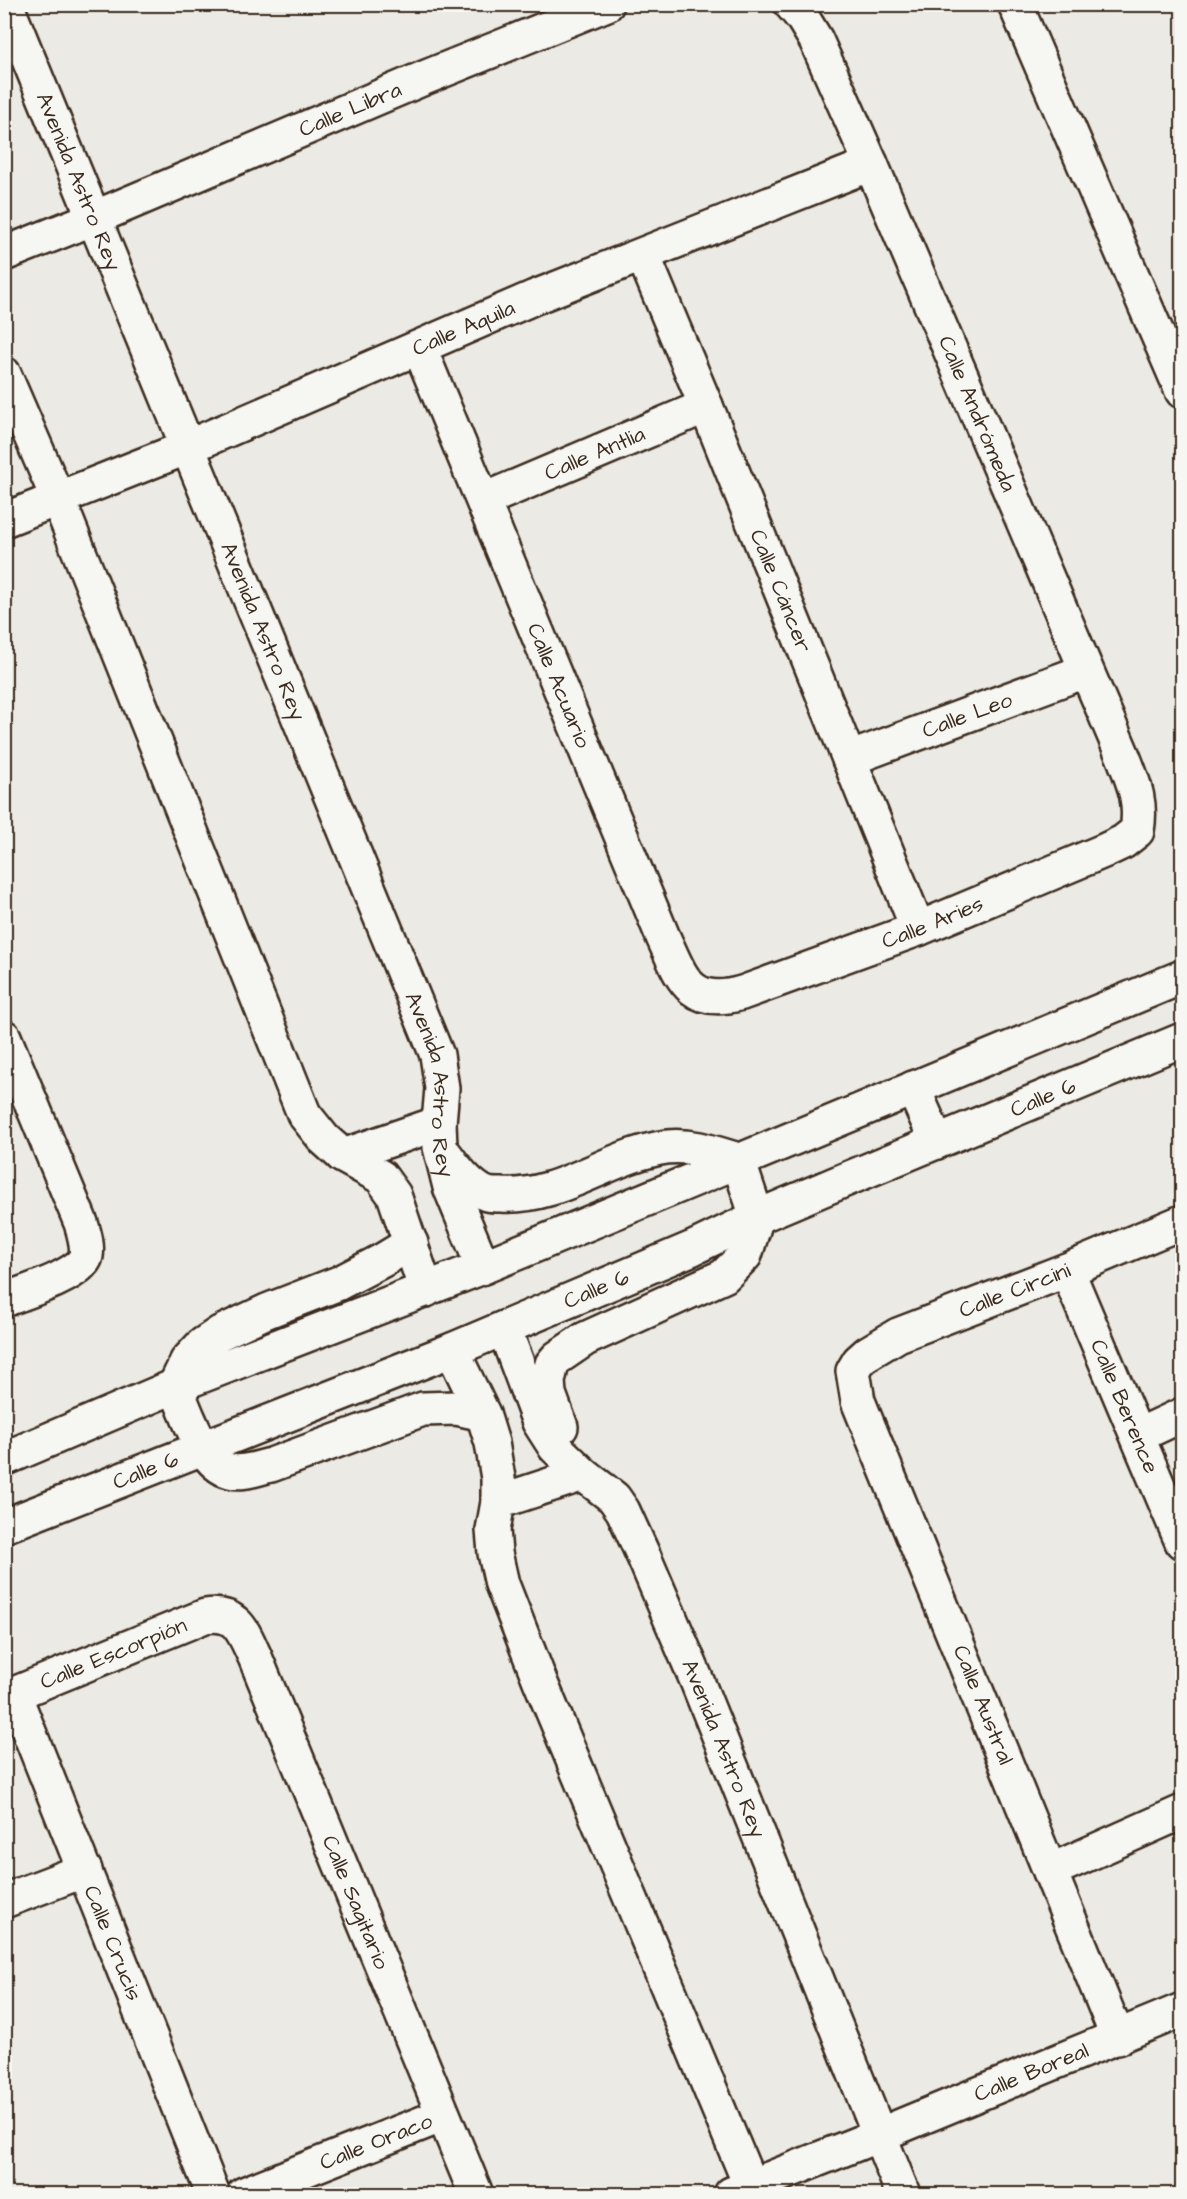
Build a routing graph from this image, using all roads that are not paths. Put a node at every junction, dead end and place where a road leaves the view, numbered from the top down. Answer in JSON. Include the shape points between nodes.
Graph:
{"nodes":[{"id":1,"x":6,"y":4,"type":"edge"},
{"id":2,"x":608,"y":4,"type":"edge"},
{"id":3,"x":790,"y":4,"type":"edge"},
{"id":4,"x":1015,"y":4,"type":"edge"},
{"id":5,"x":871,"y":164,"type":"junction"},
{"id":6,"x":94,"y":218,"type":"junction"},
{"id":7,"x":4,"y":254,"type":"edge"},
{"id":8,"x":643,"y":255,"type":"junction"},
{"id":9,"x":420,"y":349,"type":"junction"},
{"id":10,"x":4,"y":374,"type":"edge"},
{"id":11,"x":1182,"y":392,"type":"edge"},
{"id":12,"x":706,"y":406,"type":"junction"},
{"id":13,"x":188,"y":447,"type":"junction"},
{"id":14,"x":58,"y":499,"type":"junction"},
{"id":15,"x":484,"y":500,"type":"junction"},
{"id":16,"x":4,"y":520,"type":"edge"},
{"id":17,"x":1085,"y":671,"type":"junction"},
{"id":18,"x":849,"y":759,"type":"junction"},
{"id":19,"x":1137,"y":831,"type":"joint"},
{"id":20,"x":918,"y":929,"type":"junction"},
{"id":21,"x":1182,"y":976,"type":"edge"},
{"id":22,"x":723,"y":999,"type":"joint"},
{"id":23,"x":4,"y":1036,"type":"edge"},
{"id":24,"x":1182,"y":1040,"type":"edge"},
{"id":25,"x":913,"y":1088,"type":"junction"},
{"id":26,"x":439,"y":1135,"type":"junction"},
{"id":27,"x":938,"y":1142,"type":"junction"},
{"id":28,"x":343,"y":1156,"type":"junction"},
{"id":29,"x":738,"y":1160,"type":"junction"},
{"id":30,"x":758,"y":1217,"type":"junction"},
{"id":31,"x":1182,"y":1222,"type":"edge"},
{"id":32,"x":411,"y":1243,"type":"junction"},
{"id":33,"x":483,"y":1267,"type":"junction"},
{"id":34,"x":1067,"y":1270,"type":"junction"},
{"id":35,"x":426,"y":1290,"type":"junction"},
{"id":36,"x":4,"y":1300,"type":"edge"},
{"id":37,"x":504,"y":1328,"type":"junction"},
{"id":38,"x":452,"y":1350,"type":"junction"},
{"id":39,"x":854,"y":1371,"type":"joint"},
{"id":40,"x":175,"y":1386,"type":"junction"},
{"id":41,"x":483,"y":1414,"type":"junction"},
{"id":42,"x":1182,"y":1415,"type":"edge"},
{"id":43,"x":1138,"y":1435,"type":"junction"},
{"id":44,"x":203,"y":1449,"type":"junction"},
{"id":45,"x":4,"y":1459,"type":"edge"},
{"id":46,"x":577,"y":1469,"type":"junction"},
{"id":47,"x":498,"y":1502,"type":"junction"},
{"id":48,"x":4,"y":1526,"type":"edge"},
{"id":49,"x":1182,"y":1542,"type":"edge"},
{"id":50,"x":226,"y":1615,"type":"joint"},
{"id":51,"x":9,"y":1696,"type":"edge"},
{"id":52,"x":1182,"y":1812,"type":"edge"},
{"id":53,"x":85,"y":1870,"type":"junction"},
{"id":54,"x":1050,"y":1871,"type":"junction"},
{"id":55,"x":4,"y":1902,"type":"edge"},
{"id":56,"x":1182,"y":2010,"type":"edge"},
{"id":57,"x":1118,"y":2038,"type":"junction"},
{"id":58,"x":443,"y":2115,"type":"junction"},
{"id":59,"x":879,"y":2135,"type":"junction"},
{"id":60,"x":745,"y":2192,"type":"edge"},
{"id":61,"x":213,"y":2194,"type":"edge"},
{"id":62,"x":244,"y":2194,"type":"edge"},
{"id":63,"x":476,"y":2194,"type":"edge"},
{"id":64,"x":903,"y":2194,"type":"edge"}],
"edges":[{"from":1,"to":6,"type":"street","name":"Avenida Astro Rey"},
{"from":2,"to":6,"type":"street","name":"Calle Libra"},
{"from":3,"to":5,"type":"street","name":"Calle Andrómeda","via":[[816,40]]},
{"from":4,"to":11,"type":"street"},
{"from":5,"to":8,"type":"street","name":"Calle Aquila"},
{"from":5,"to":17,"type":"street","name":"Calle Andrómeda"},
{"from":6,"to":7,"type":"street","name":"Calle Libra"},
{"from":6,"to":13,"type":"street","name":"Avenida Astro Rey"},
{"from":8,"to":9,"type":"street","name":"Calle Aquila","via":[[535,297]]},
{"from":8,"to":12,"type":"street","name":"Calle Cáncer"},
{"from":9,"to":13,"type":"street","name":"Calle Aquila"},
{"from":9,"to":15,"type":"street","name":"Calle Acuario"},
{"from":10,"to":14,"type":"street"},
{"from":12,"to":15,"type":"street","name":"Calle Antlia"},
{"from":12,"to":18,"type":"street","name":"Calle Cáncer"},
{"from":13,"to":14,"type":"street","name":"Calle Aquila"},
{"from":13,"to":26,"type":"street","name":"Avenida Astro Rey","via":[[437,1055],[442,1088]]},
{"from":14,"to":16,"type":"street","name":"Calle Aquila"},
{"from":14,"to":28,"type":"street","via":[[304,1114]]},
{"from":15,"to":22,"type":"street","name":"Calle Acuario","via":[[663,937],[683,978],[696,992]]},
{"from":17,"to":18,"type":"street","name":"Calle Leo"},
{"from":17,"to":19,"type":"street","name":"Calle Andrómeda","via":[[1138,796]]},
{"from":18,"to":20,"type":"street","name":"Calle Cáncer"},
{"from":19,"to":20,"type":"street","name":"Calle Aries","via":[[1106,850]]},
{"from":20,"to":22,"type":"street","name":"Calle Aries"},
{"from":21,"to":25,"type":"street"},
{"from":23,"to":36,"type":"street","via":[[81,1223],[86,1247],[86,1258],[60,1278]]},
{"from":24,"to":27,"type":"street","name":"Calle 6"},
{"from":25,"to":27,"type":"street"},
{"from":25,"to":29,"type":"street"},
{"from":26,"to":28,"type":"street"},
{"from":26,"to":29,"type":"street","via":[[453,1166],[487,1194],[512,1196],[552,1188],[615,1162],[668,1147],[707,1150]]},
{"from":26,"to":33,"type":"street","name":"Avenida Astro Rey","via":[[450,1187]]},
{"from":27,"to":30,"type":"street","name":"Calle 6"},
{"from":28,"to":32,"type":"street","via":[[381,1177],[393,1195]]},
{"from":29,"to":30,"type":"street"},
{"from":29,"to":33,"type":"street"},
{"from":30,"to":37,"type":"street","name":"Calle 6"},
{"from":30,"to":46,"type":"street","via":[[745,1255],[723,1276],[585,1339],[552,1364],[549,1394]]},
{"from":31,"to":34,"type":"street","name":"Calle Circini"},
{"from":32,"to":35,"type":"street"},
{"from":32,"to":40,"type":"street","via":[[339,1282],[220,1333],[187,1361]]},
{"from":33,"to":35,"type":"street"},
{"from":34,"to":39,"type":"street","name":"Calle Circini","via":[[898,1335],[868,1353]]},
{"from":34,"to":43,"type":"street","name":"Calle Berence"},
{"from":35,"to":40,"type":"street"},
{"from":37,"to":38,"type":"street","name":"Calle 6"},
{"from":37,"to":46,"type":"street","name":"Avenida Astro Rey","via":[[538,1422]]},
{"from":38,"to":41,"type":"street"},
{"from":38,"to":44,"type":"street","name":"Calle 6"},
{"from":39,"to":54,"type":"street","name":"Calle Austral","via":[[858,1401]]},
{"from":40,"to":44,"type":"street"},
{"from":40,"to":45,"type":"street"},
{"from":41,"to":44,"type":"street","via":[[456,1408],[423,1409],[249,1471],[231,1472],[217,1467]]},
{"from":41,"to":47,"type":"street","via":[[498,1478]]},
{"from":42,"to":43,"type":"street"},
{"from":43,"to":49,"type":"street","name":"Calle Berence"},
{"from":44,"to":48,"type":"street","name":"Calle 6"},
{"from":46,"to":47,"type":"street"},
{"from":46,"to":59,"type":"street","name":"Avenida Astro Rey","via":[[614,1498],[644,1557]]},
{"from":47,"to":60,"type":"street","via":[[493,1530],[502,1584]]},
{"from":50,"to":51,"type":"street","name":"Calle Escorpión","via":[[199,1618]]},
{"from":50,"to":58,"type":"street","name":"Calle Sagitario","via":[[243,1631],[255,1657]]},
{"from":51,"to":53,"type":"street","name":"Calle Crucis"},
{"from":52,"to":54,"type":"street"},
{"from":53,"to":55,"type":"street"},
{"from":53,"to":61,"type":"street","name":"Calle Crucis"},
{"from":54,"to":57,"type":"street","name":"Calle Austral"},
{"from":56,"to":57,"type":"street","name":"Calle Boreal"},
{"from":57,"to":59,"type":"street","name":"Calle Boreal"},
{"from":58,"to":62,"type":"street","name":"Calle Oraco"},
{"from":58,"to":63,"type":"street","name":"Calle Sagitario"},
{"from":59,"to":60,"type":"street","name":"Calle Boreal"},
{"from":59,"to":64,"type":"street","name":"Avenida Astro Rey"}]}
